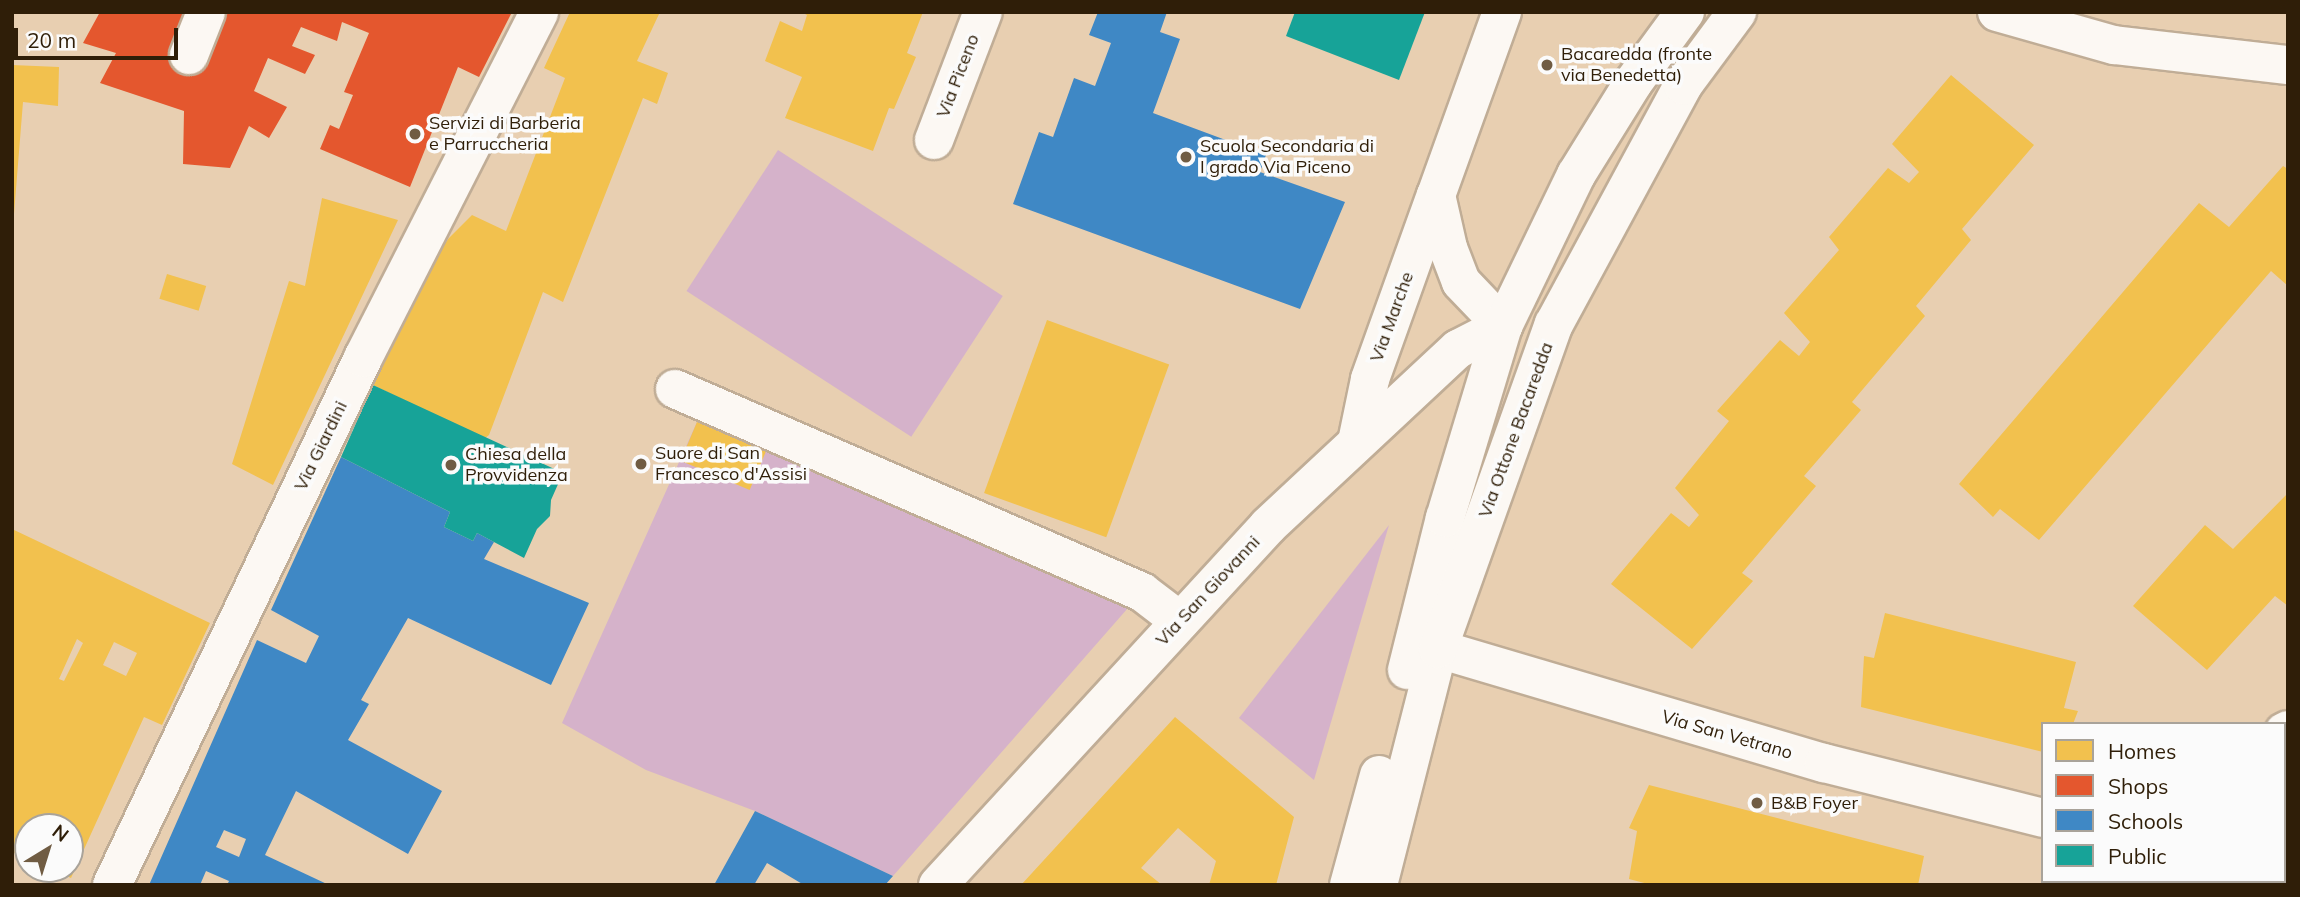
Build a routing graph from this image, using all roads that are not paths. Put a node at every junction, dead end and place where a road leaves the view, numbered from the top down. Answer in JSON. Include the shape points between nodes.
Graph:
{"nodes":[{"id":1,"x":206,"y":12,"type":"edge"},
{"id":2,"x":540,"y":12,"type":"edge"},
{"id":3,"x":983,"y":12,"type":"edge"},
{"id":4,"x":1502,"y":12,"type":"edge"},
{"id":5,"x":1685,"y":12,"type":"edge"},
{"id":6,"x":1737,"y":12,"type":"edge"},
{"id":7,"x":1997,"y":12,"type":"edge"},
{"id":8,"x":189,"y":55,"type":"dead end"},
{"id":9,"x":2288,"y":65,"type":"edge"},
{"id":10,"x":933,"y":140,"type":"dead end"},
{"id":11,"x":1436,"y":195,"type":"junction"},
{"id":12,"x":1503,"y":326,"type":"junction"},
{"id":13,"x":675,"y":389,"type":"dead end"},
{"id":14,"x":1357,"y":442,"type":"junction"},
{"id":15,"x":1180,"y":621,"type":"junction"},
{"id":16,"x":1427,"y":646,"type":"junction"},
{"id":17,"x":2041,"y":817,"type":"edge"},
{"id":18,"x":111,"y":885,"type":"edge"},
{"id":19,"x":938,"y":885,"type":"edge"},
{"id":20,"x":1349,"y":885,"type":"edge"},
{"id":21,"x":1378,"y":885,"type":"edge"}],
"edges":[{"from":1,"to":8,"type":"street"},
{"from":2,"to":18,"type":"street","name":"Via Giardini","via":[[363,358]]},
{"from":3,"to":10,"type":"street","name":"Via Piceno"},
{"from":4,"to":11,"type":"street","name":"Via Marche"},
{"from":5,"to":12,"type":"street","name":"Via Ottone Bacaredda","via":[[1633,83],[1576,175]]},
{"from":6,"to":16,"type":"street","name":"Via Ottone Bacaredda","via":[[1683,85],[1554,324]]},
{"from":7,"to":9,"type":"street","via":[[2114,45]]},
{"from":11,"to":12,"type":"street","via":[[1447,248],[1461,282]]},
{"from":11,"to":14,"type":"street","name":"Via Marche","via":[[1370,379]]},
{"from":12,"to":14,"type":"street","name":"Via San Giovanni","via":[[1458,349]]},
{"from":12,"to":16,"type":"street","name":"Via Ottone Bacaredda","via":[[1445,517]]},
{"from":13,"to":15,"type":"street","via":[[1142,592]]},
{"from":14,"to":15,"type":"street","name":"Via San Giovanni","via":[[1268,526]]},
{"from":15,"to":19,"type":"street","name":"Via San Giovanni"},
{"from":16,"to":17,"type":"street","name":"Via San Vetrano","via":[[1824,763]]},
{"from":16,"to":20,"type":"street","name":"Via Ottone Bacaredda"},
{"from":16,"to":21,"type":"street","name":"Via Ottone Bacaredda"}]}
